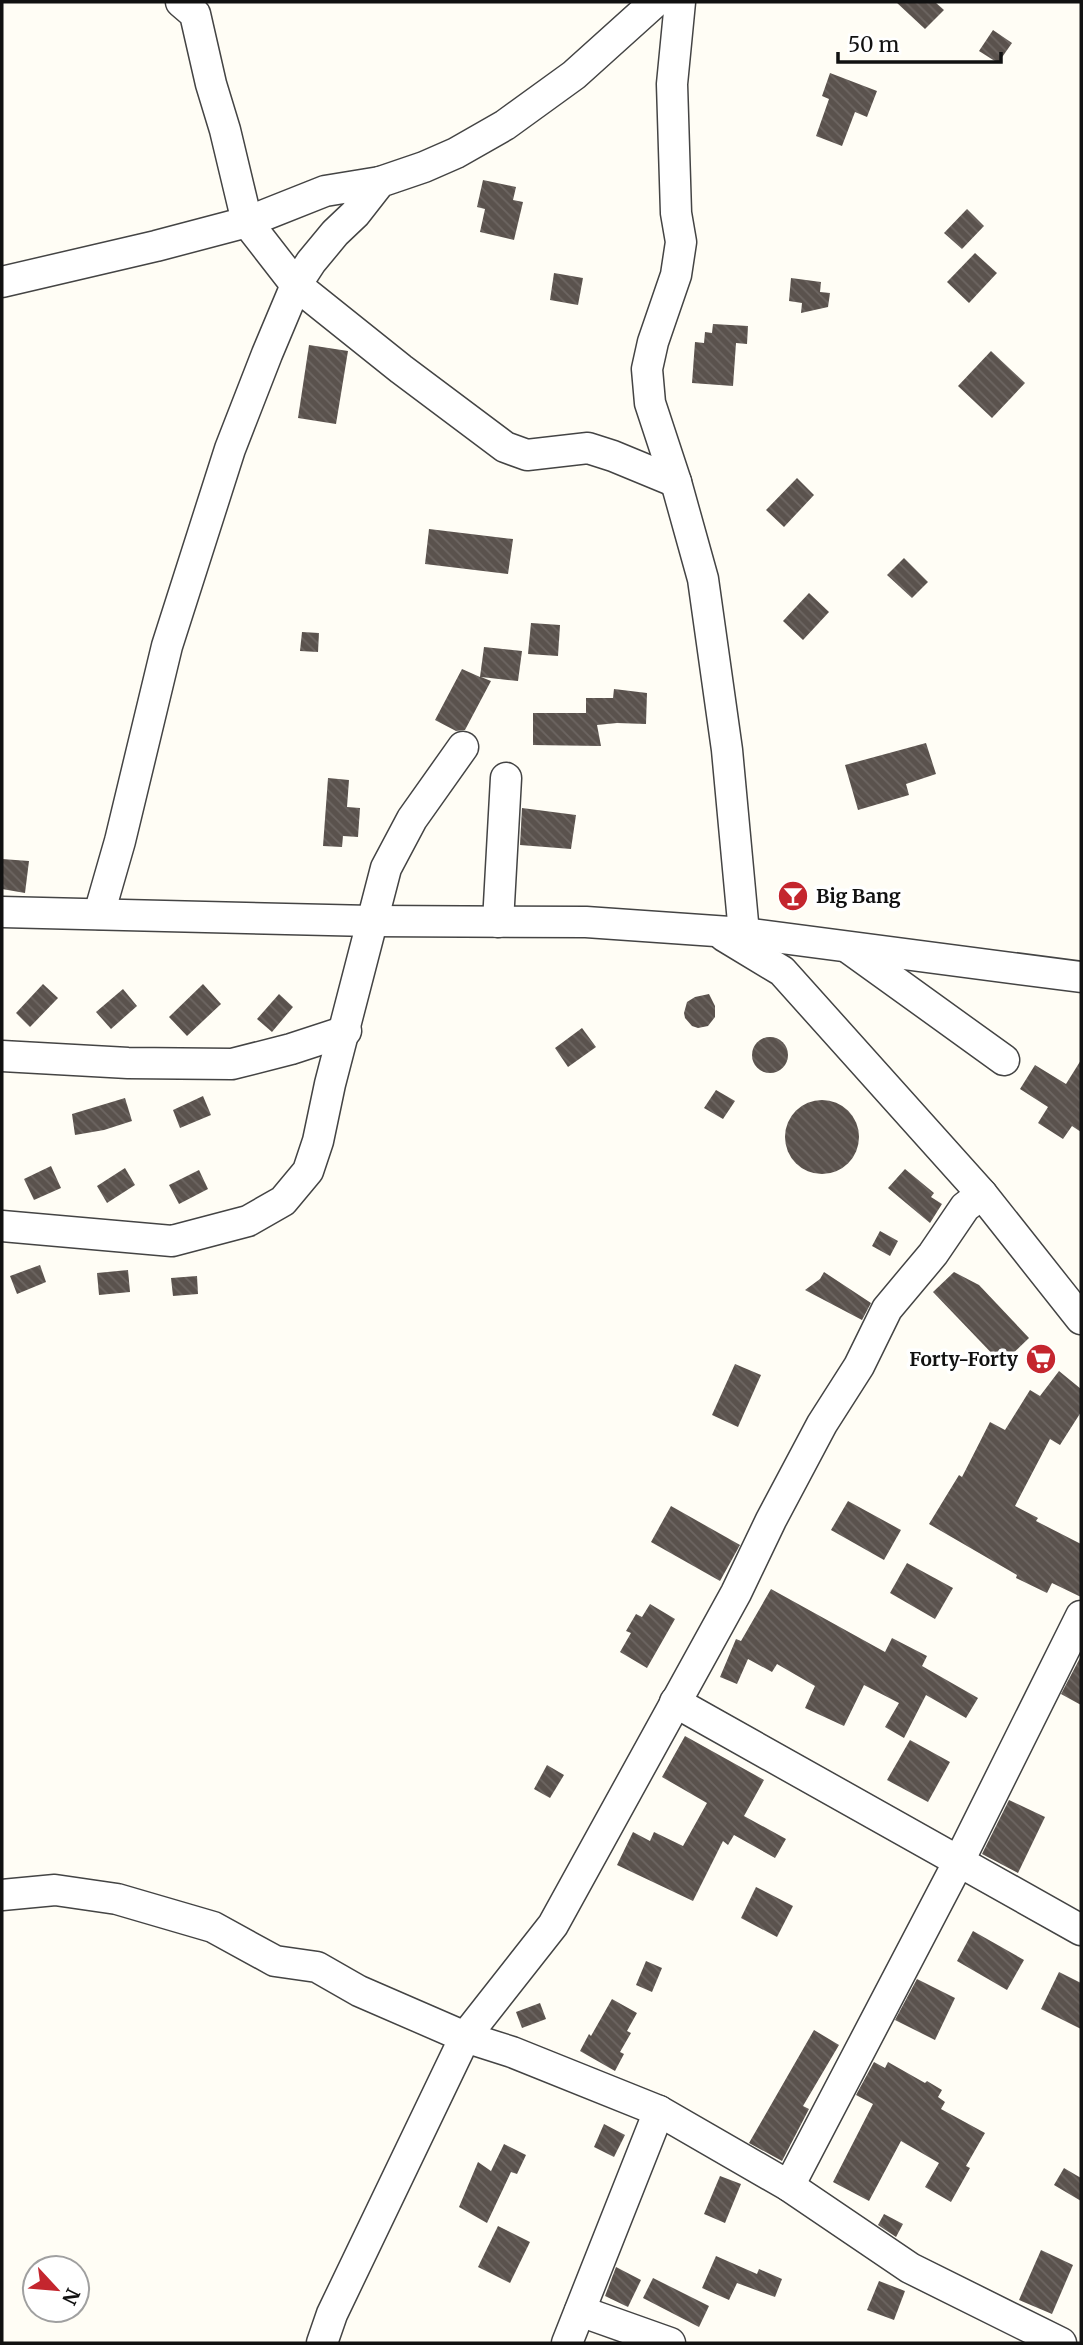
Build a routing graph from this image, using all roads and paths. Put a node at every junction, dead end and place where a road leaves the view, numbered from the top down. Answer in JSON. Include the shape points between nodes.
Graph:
{"nodes":[{"id":1,"x":181,"y":2,"type":"edge"},
{"id":2,"x":655,"y":2,"type":"edge"},
{"id":3,"x":680,"y":2,"type":"edge"},
{"id":4,"x":380,"y":182,"type":"junction"},
{"id":5,"x":247,"y":222,"type":"junction"},
{"id":6,"x":2,"y":282,"type":"edge"},
{"id":7,"x":296,"y":285,"type":"junction"},
{"id":8,"x":676,"y":482,"type":"junction"},
{"id":9,"x":463,"y":747,"type":"dead end"},
{"id":10,"x":506,"y":778,"type":"dead end"},
{"id":11,"x":2,"y":912,"type":"edge"},
{"id":12,"x":99,"y":914,"type":"junction"},
{"id":13,"x":371,"y":921,"type":"junction"},
{"id":14,"x":498,"y":922,"type":"junction"},
{"id":15,"x":729,"y":932,"type":"junction"},
{"id":16,"x":847,"y":947,"type":"junction"},
{"id":17,"x":1081,"y":977,"type":"edge"},
{"id":18,"x":346,"y":1031,"type":"junction"},
{"id":19,"x":2,"y":1056,"type":"edge"},
{"id":20,"x":1004,"y":1060,"type":"dead end"},
{"id":21,"x":982,"y":1194,"type":"junction"},
{"id":22,"x":2,"y":1226,"type":"edge"},
{"id":23,"x":1081,"y":1319,"type":"edge"},
{"id":24,"x":1081,"y":1616,"type":"edge"},
{"id":25,"x":674,"y":1702,"type":"junction"},
{"id":26,"x":958,"y":1863,"type":"junction"},
{"id":27,"x":2,"y":1895,"type":"edge"},
{"id":28,"x":1081,"y":1930,"type":"edge"},
{"id":29,"x":465,"y":2037,"type":"junction"},
{"id":30,"x":659,"y":2111,"type":"junction"},
{"id":31,"x":789,"y":2186,"type":"junction"},
{"id":32,"x":580,"y":2311,"type":"junction"},
{"id":33,"x":1081,"y":2337,"type":"edge"},
{"id":34,"x":322,"y":2343,"type":"edge"},
{"id":35,"x":567,"y":2343,"type":"edge"},
{"id":36,"x":670,"y":2343,"type":"edge"},
{"id":37,"x":1061,"y":2343,"type":"edge"},
{"id":38,"x":1078,"y":2343,"type":"edge"}],
"edges":[{"from":1,"to":5,"type":"street","via":[[195,14]]},
{"from":2,"to":4,"type":"street","via":[[574,75],[505,125],[456,153]]},
{"from":3,"to":8,"type":"street","via":[[672,84],[681,242],[676,275],[647,369],[650,403]]},
{"from":4,"to":5,"type":"street","via":[[325,191]]},
{"from":4,"to":7,"type":"street","via":[[310,262]]},
{"from":5,"to":6,"type":"street"},
{"from":5,"to":7,"type":"street"},
{"from":7,"to":8,"type":"street","via":[[505,447],[527,455],[588,448]]},
{"from":7,"to":12,"type":"street","via":[[230,449],[167,646]]},
{"from":8,"to":15,"type":"street","via":[[703,579],[727,750]]},
{"from":9,"to":13,"type":"street","via":[[412,819],[386,868]]},
{"from":10,"to":14,"type":"street"},
{"from":11,"to":12,"type":"street"},
{"from":12,"to":13,"type":"street"},
{"from":13,"to":14,"type":"street"},
{"from":13,"to":18,"type":"street"},
{"from":14,"to":15,"type":"street","via":[[586,922]]},
{"from":15,"to":16,"type":"street"},
{"from":15,"to":21,"type":"street","via":[[782,971]]},
{"from":16,"to":17,"type":"street"},
{"from":16,"to":20,"type":"street"},
{"from":18,"to":19,"type":"street","via":[[232,1064]]},
{"from":18,"to":22,"type":"street","via":[[307,1171],[283,1201],[248,1221],[173,1241]]},
{"from":21,"to":23,"type":"street"},
{"from":21,"to":25,"type":"street","via":[[965,1207],[887,1309]]},
{"from":24,"to":26,"type":"street"},
{"from":25,"to":26,"type":"street"},
{"from":25,"to":29,"type":"street","via":[[553,1925]]},
{"from":26,"to":28,"type":"street"},
{"from":26,"to":31,"type":"street"},
{"from":27,"to":29,"type":"street","via":[[55,1890],[117,1899],[213,1927],[275,1961],[317,1967],[359,1991]]},
{"from":29,"to":30,"type":"street"},
{"from":29,"to":34,"type":"street"},
{"from":30,"to":31,"type":"street"},
{"from":30,"to":32,"type":"street"},
{"from":31,"to":37,"type":"street","via":[[909,2268]]},
{"from":32,"to":35,"type":"street"},
{"from":32,"to":36,"type":"street"},
{"from":33,"to":38,"type":"street"}]}
